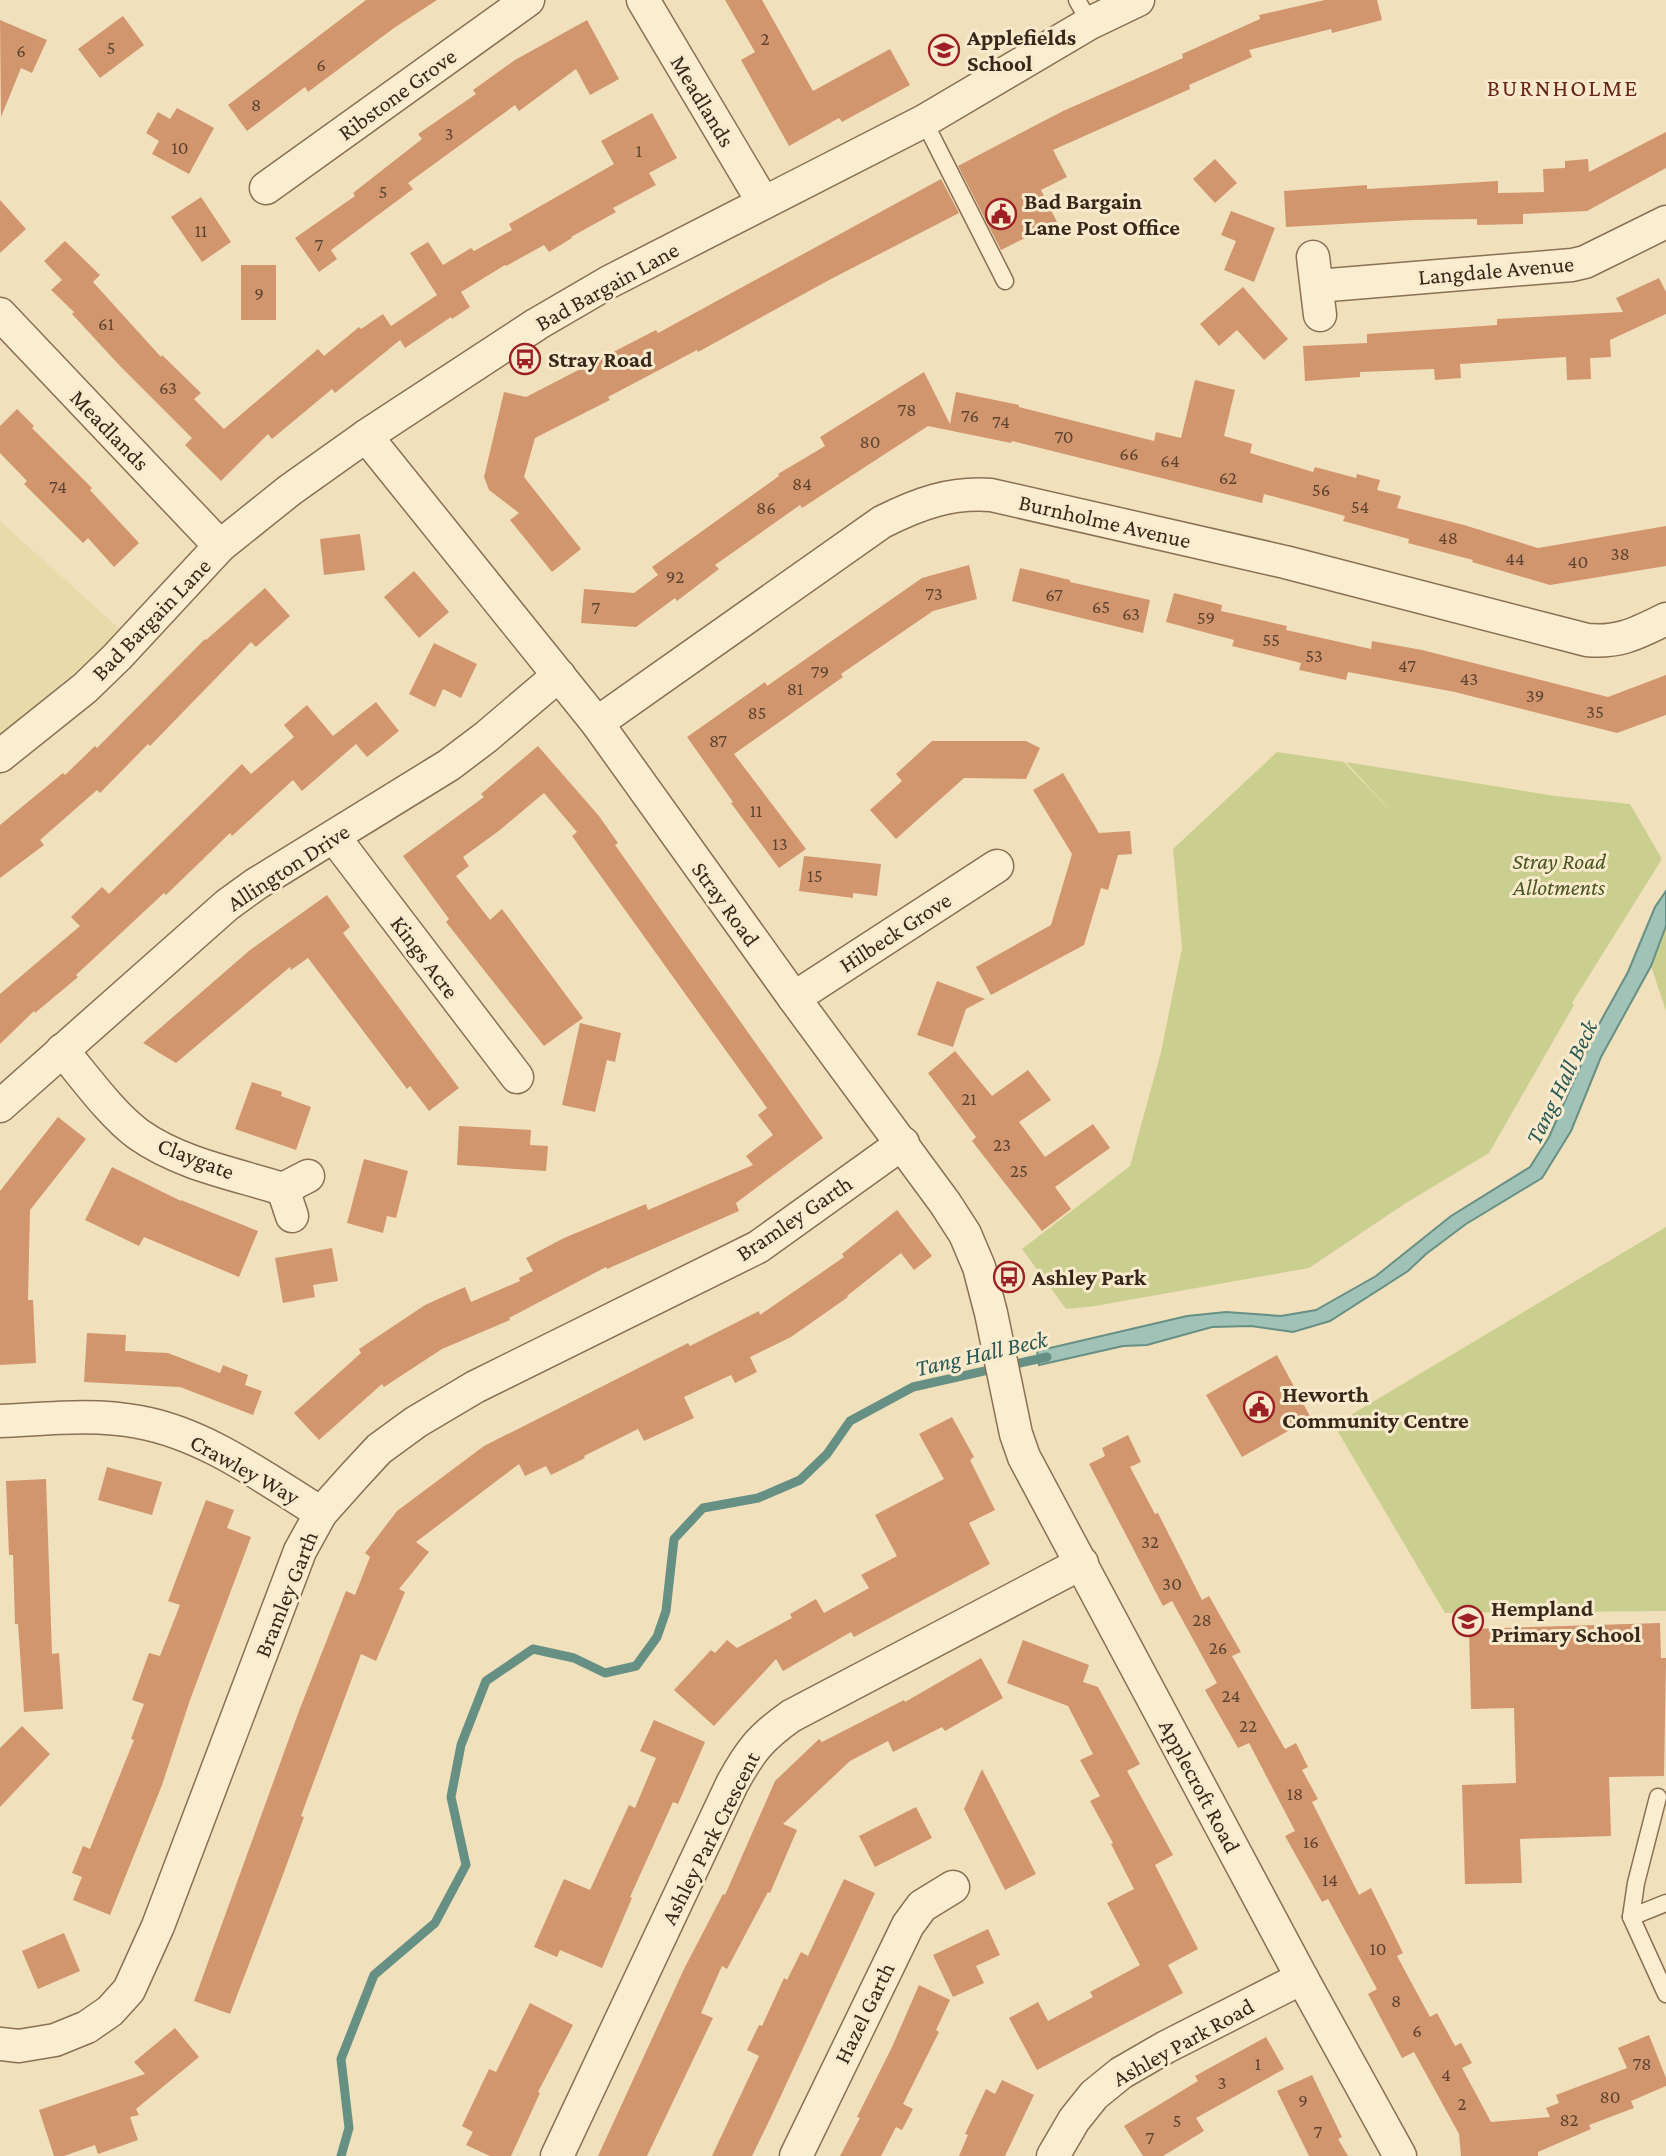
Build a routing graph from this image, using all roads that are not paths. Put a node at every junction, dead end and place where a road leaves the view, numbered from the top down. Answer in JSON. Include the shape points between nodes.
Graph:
{"nodes":[{"id":1,"x":528,"y":0,"type":"edge"},
{"id":2,"x":643,"y":0,"type":"edge"},
{"id":3,"x":1138,"y":0,"type":"edge"},
{"id":4,"x":1083,"y":11,"type":"edge"},
{"id":5,"x":924,"y":121,"type":"junction"},
{"id":6,"x":266,"y":188,"type":"dead end"},
{"id":7,"x":763,"y":202,"type":"junction"},
{"id":8,"x":1666,"y":222,"type":"edge"},
{"id":9,"x":1005,"y":281,"type":"dead end"},
{"id":10,"x":1317,"y":286,"type":"dead end"},
{"id":11,"x":0,"y":314,"type":"edge"},
{"id":12,"x":366,"y":436,"type":"junction"},
{"id":13,"x":220,"y":546,"type":"junction"},
{"id":14,"x":1666,"y":620,"type":"edge"},
{"id":15,"x":559,"y":675,"type":"junction"},
{"id":16,"x":597,"y":723,"type":"junction"},
{"id":17,"x":0,"y":756,"type":"edge"},
{"id":18,"x":334,"y":837,"type":"junction"},
{"id":19,"x":997,"y":866,"type":"dead end"},
{"id":20,"x":794,"y":998,"type":"junction"},
{"id":21,"x":62,"y":1050,"type":"junction"},
{"id":22,"x":517,"y":1078,"type":"dead end"},
{"id":23,"x":0,"y":1107,"type":"edge"},
{"id":24,"x":903,"y":1143,"type":"junction"},
{"id":25,"x":295,"y":1194,"type":"dead end"},
{"id":26,"x":1011,"y":1411,"type":"joint"},
{"id":27,"x":0,"y":1421,"type":"edge"},
{"id":28,"x":321,"y":1513,"type":"junction"},
{"id":29,"x":1082,"y":1563,"type":"junction"},
{"id":30,"x":1658,"y":1797,"type":"dead end"},
{"id":31,"x":953,"y":1887,"type":"dead end"},
{"id":32,"x":1666,"y":1903,"type":"edge"},
{"id":33,"x":1631,"y":1917,"type":"junction"},
{"id":34,"x":1302,"y":1978,"type":"junction"},
{"id":35,"x":1666,"y":1994,"type":"edge"},
{"id":36,"x":0,"y":2044,"type":"edge"},
{"id":37,"x":557,"y":2156,"type":"edge"},
{"id":38,"x":796,"y":2156,"type":"edge"},
{"id":39,"x":1053,"y":2156,"type":"edge"},
{"id":40,"x":1400,"y":2156,"type":"edge"}],
"edges":[{"from":1,"to":6,"type":"street","name":"Ribstone Grove"},
{"from":2,"to":7,"type":"street","name":"Meadlands"},
{"from":3,"to":4,"type":"street","name":"Bad Bargain Lane"},
{"from":4,"to":5,"type":"street","name":"Bad Bargain Lane"},
{"from":5,"to":7,"type":"street","name":"Bad Bargain Lane"},
{"from":5,"to":9,"type":"lane"},
{"from":7,"to":12,"type":"street","name":"Bad Bargain Lane","via":[[537,324]]},
{"from":8,"to":10,"type":"street","name":"Langdale Avenue","via":[[1572,265]]},
{"from":11,"to":13,"type":"street","name":"Meadlands"},
{"from":12,"to":13,"type":"street","name":"Bad Bargain Lane"},
{"from":12,"to":15,"type":"street","name":"Stray Road"},
{"from":13,"to":17,"type":"street","name":"Bad Bargain Lane","via":[[85,688]]},
{"from":14,"to":16,"type":"street","name":"Burnholme Avenue","via":[[1628,637],[1608,642],[1587,640],[1285,562],[991,495],[965,493],[909,509],[882,523]]},
{"from":15,"to":16,"type":"street","name":"Stray Road"},
{"from":15,"to":18,"type":"street","name":"Allington Drive","via":[[449,765]]},
{"from":16,"to":20,"type":"street","name":"Stray Road"},
{"from":18,"to":21,"type":"street","name":"Allington Drive","via":[[227,905]]},
{"from":18,"to":22,"type":"street","name":"Kings Acre"},
{"from":19,"to":20,"type":"street","name":"Hilbeck Grove"},
{"from":20,"to":24,"type":"street","name":"Stray Road"},
{"from":21,"to":23,"type":"street","name":"Allington Drive"},
{"from":21,"to":25,"type":"street","name":"Claygate","via":[[137,1133],[169,1152]]},
{"from":24,"to":26,"type":"street","name":"Stray Road","via":[[965,1234],[991,1312]]},
{"from":24,"to":28,"type":"street","name":"Bramley Garth","via":[[758,1247],[475,1387],[416,1422],[379,1449]]},
{"from":26,"to":29,"type":"street","name":"Applecroft Road","via":[[1024,1457]]},
{"from":27,"to":28,"type":"street","name":"Crawley Way","via":[[96,1417],[180,1433]]},
{"from":28,"to":36,"type":"street","name":"Bramley Garth","via":[[300,1551],[158,1926],[129,1990],[87,2027],[55,2040]]},
{"from":29,"to":34,"type":"street","name":"Applecroft Road"},
{"from":29,"to":37,"type":"street","name":"Ashley Park Crescent","via":[[765,1734],[732,1784]]},
{"from":30,"to":33,"type":"lane"},
{"from":31,"to":38,"type":"street","name":"Hazel Garth","via":[[922,1906],[908,1925]]},
{"from":32,"to":33,"type":"lane"},
{"from":33,"to":35,"type":"lane"},
{"from":34,"to":39,"type":"street","name":"Ashley Park Road","via":[[1121,2073],[1094,2095]]},
{"from":34,"to":40,"type":"street","name":"Applecroft Road"}]}
